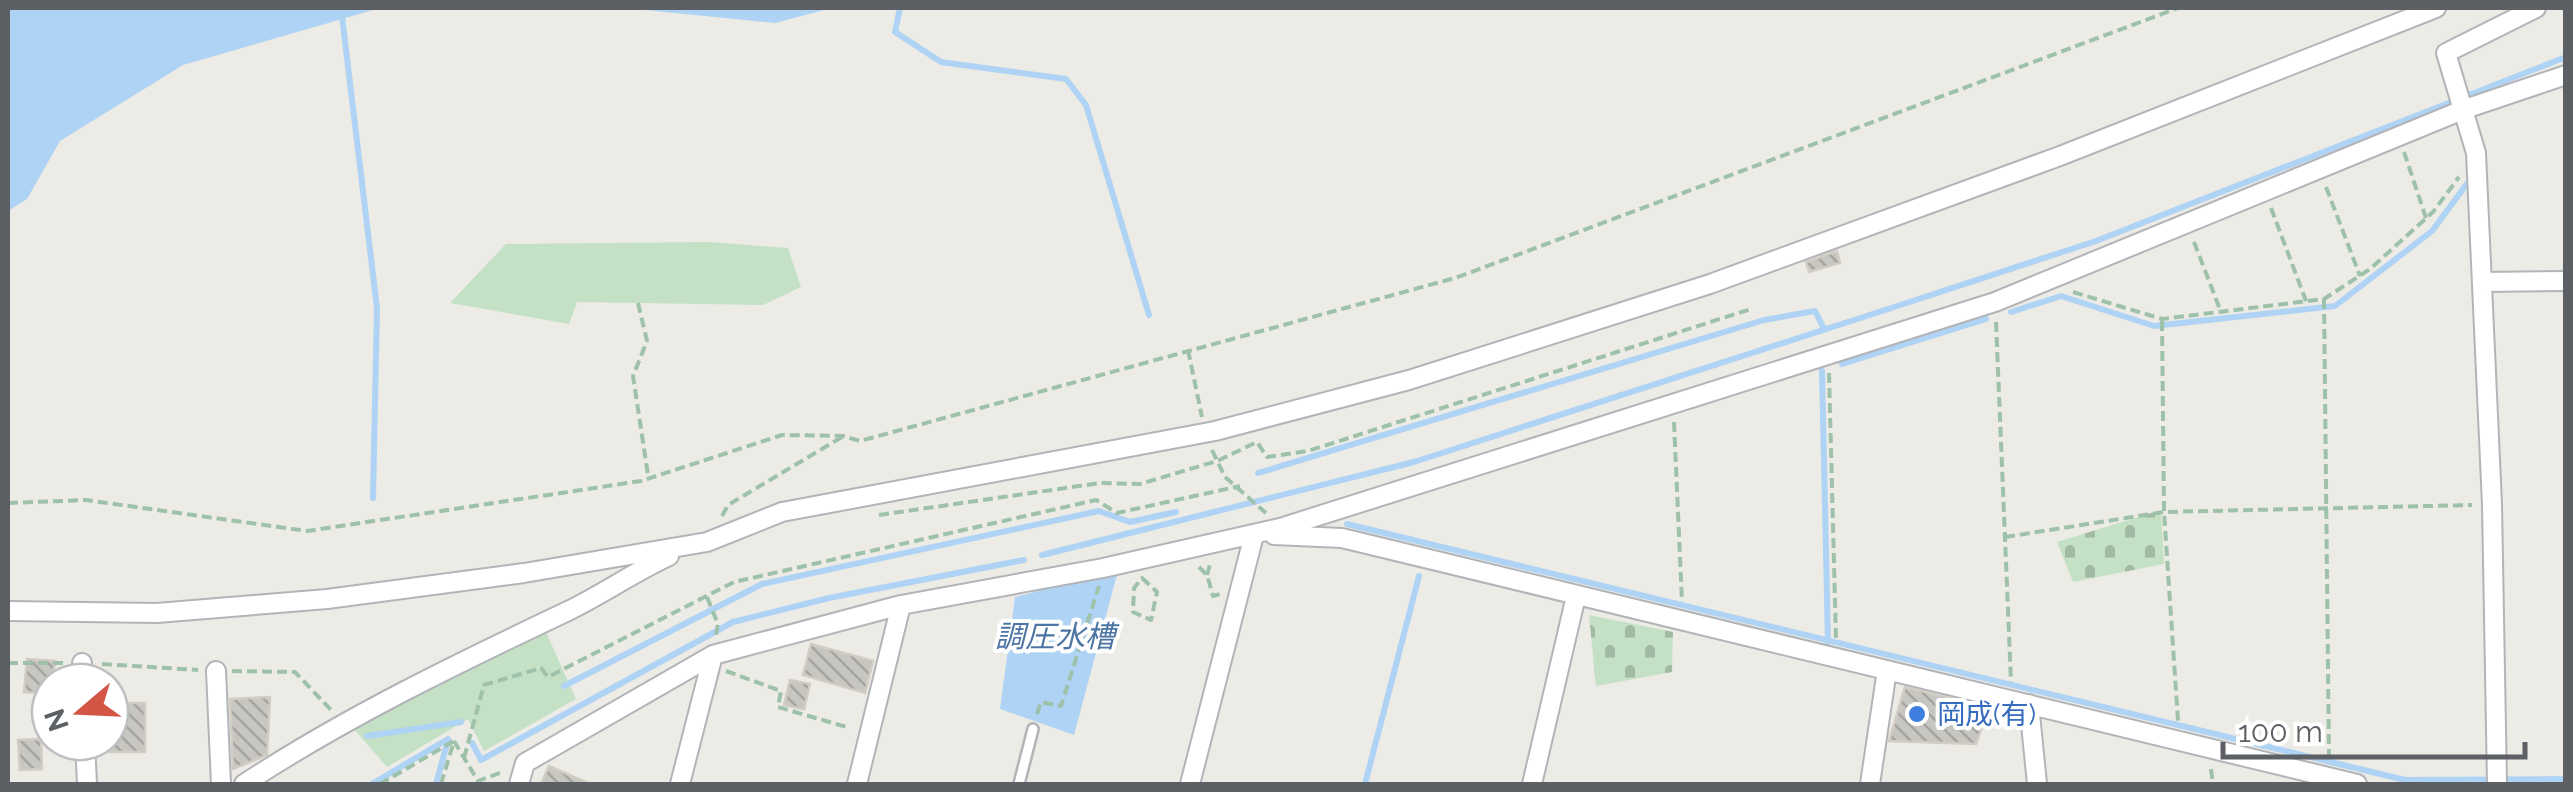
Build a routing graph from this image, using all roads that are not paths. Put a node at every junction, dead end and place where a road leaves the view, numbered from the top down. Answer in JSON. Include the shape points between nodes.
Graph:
{"nodes":[{"id":1,"x":2436,"y":8,"type":"edge"},
{"id":2,"x":2536,"y":8,"type":"edge"},
{"id":3,"x":2566,"y":75,"type":"edge"},
{"id":4,"x":2464,"y":109,"type":"junction"},
{"id":5,"x":2566,"y":281,"type":"edge"},
{"id":6,"x":2483,"y":282,"type":"junction"},
{"id":7,"x":1254,"y":534,"type":"junction"},
{"id":8,"x":700,"y":544,"type":"junction"},
{"id":9,"x":1576,"y":596,"type":"junction"},
{"id":10,"x":901,"y":605,"type":"junction"},
{"id":11,"x":8,"y":611,"type":"edge"},
{"id":12,"x":712,"y":654,"type":"junction"},
{"id":13,"x":1887,"y":670,"type":"junction"},
{"id":14,"x":216,"y":671,"type":"road end"},
{"id":15,"x":2020,"y":702,"type":"junction"},
{"id":16,"x":1033,"y":728,"type":"road end"},
{"id":17,"x":220,"y":784,"type":"edge"},
{"id":18,"x":244,"y":784,"type":"edge"},
{"id":19,"x":519,"y":784,"type":"edge"},
{"id":20,"x":680,"y":784,"type":"edge"},
{"id":21,"x":857,"y":784,"type":"edge"},
{"id":22,"x":1019,"y":784,"type":"edge"},
{"id":23,"x":1190,"y":784,"type":"edge"},
{"id":24,"x":1532,"y":784,"type":"edge"},
{"id":25,"x":1870,"y":784,"type":"edge"},
{"id":26,"x":2037,"y":784,"type":"edge"},
{"id":27,"x":2357,"y":784,"type":"edge"},
{"id":28,"x":2497,"y":784,"type":"edge"}],
"edges":[{"from":1,"to":8,"type":"street","via":[[1710,284],[1408,380],[1206,433],[782,512]]},
{"from":2,"to":4,"type":"street","via":[[2446,53]]},
{"from":3,"to":4,"type":"street"},
{"from":4,"to":6,"type":"street","via":[[2476,153]]},
{"from":4,"to":7,"type":"street","via":[[1995,302]]},
{"from":5,"to":6,"type":"street"},
{"from":6,"to":28,"type":"street"},
{"from":7,"to":9,"type":"street","via":[[1342,538]]},
{"from":7,"to":10,"type":"street"},
{"from":7,"to":23,"type":"street"},
{"from":8,"to":11,"type":"street","via":[[327,599],[157,614]]},
{"from":8,"to":18,"type":"street","via":[[627,574]]},
{"from":9,"to":13,"type":"street"},
{"from":9,"to":24,"type":"street"},
{"from":10,"to":12,"type":"street"},
{"from":10,"to":21,"type":"street"},
{"from":12,"to":19,"type":"street","via":[[525,764]]},
{"from":12,"to":20,"type":"street"},
{"from":13,"to":15,"type":"street"},
{"from":13,"to":25,"type":"street"},
{"from":14,"to":17,"type":"street"},
{"from":15,"to":26,"type":"street"},
{"from":15,"to":27,"type":"street"},
{"from":16,"to":22,"type":"lane"}]}
